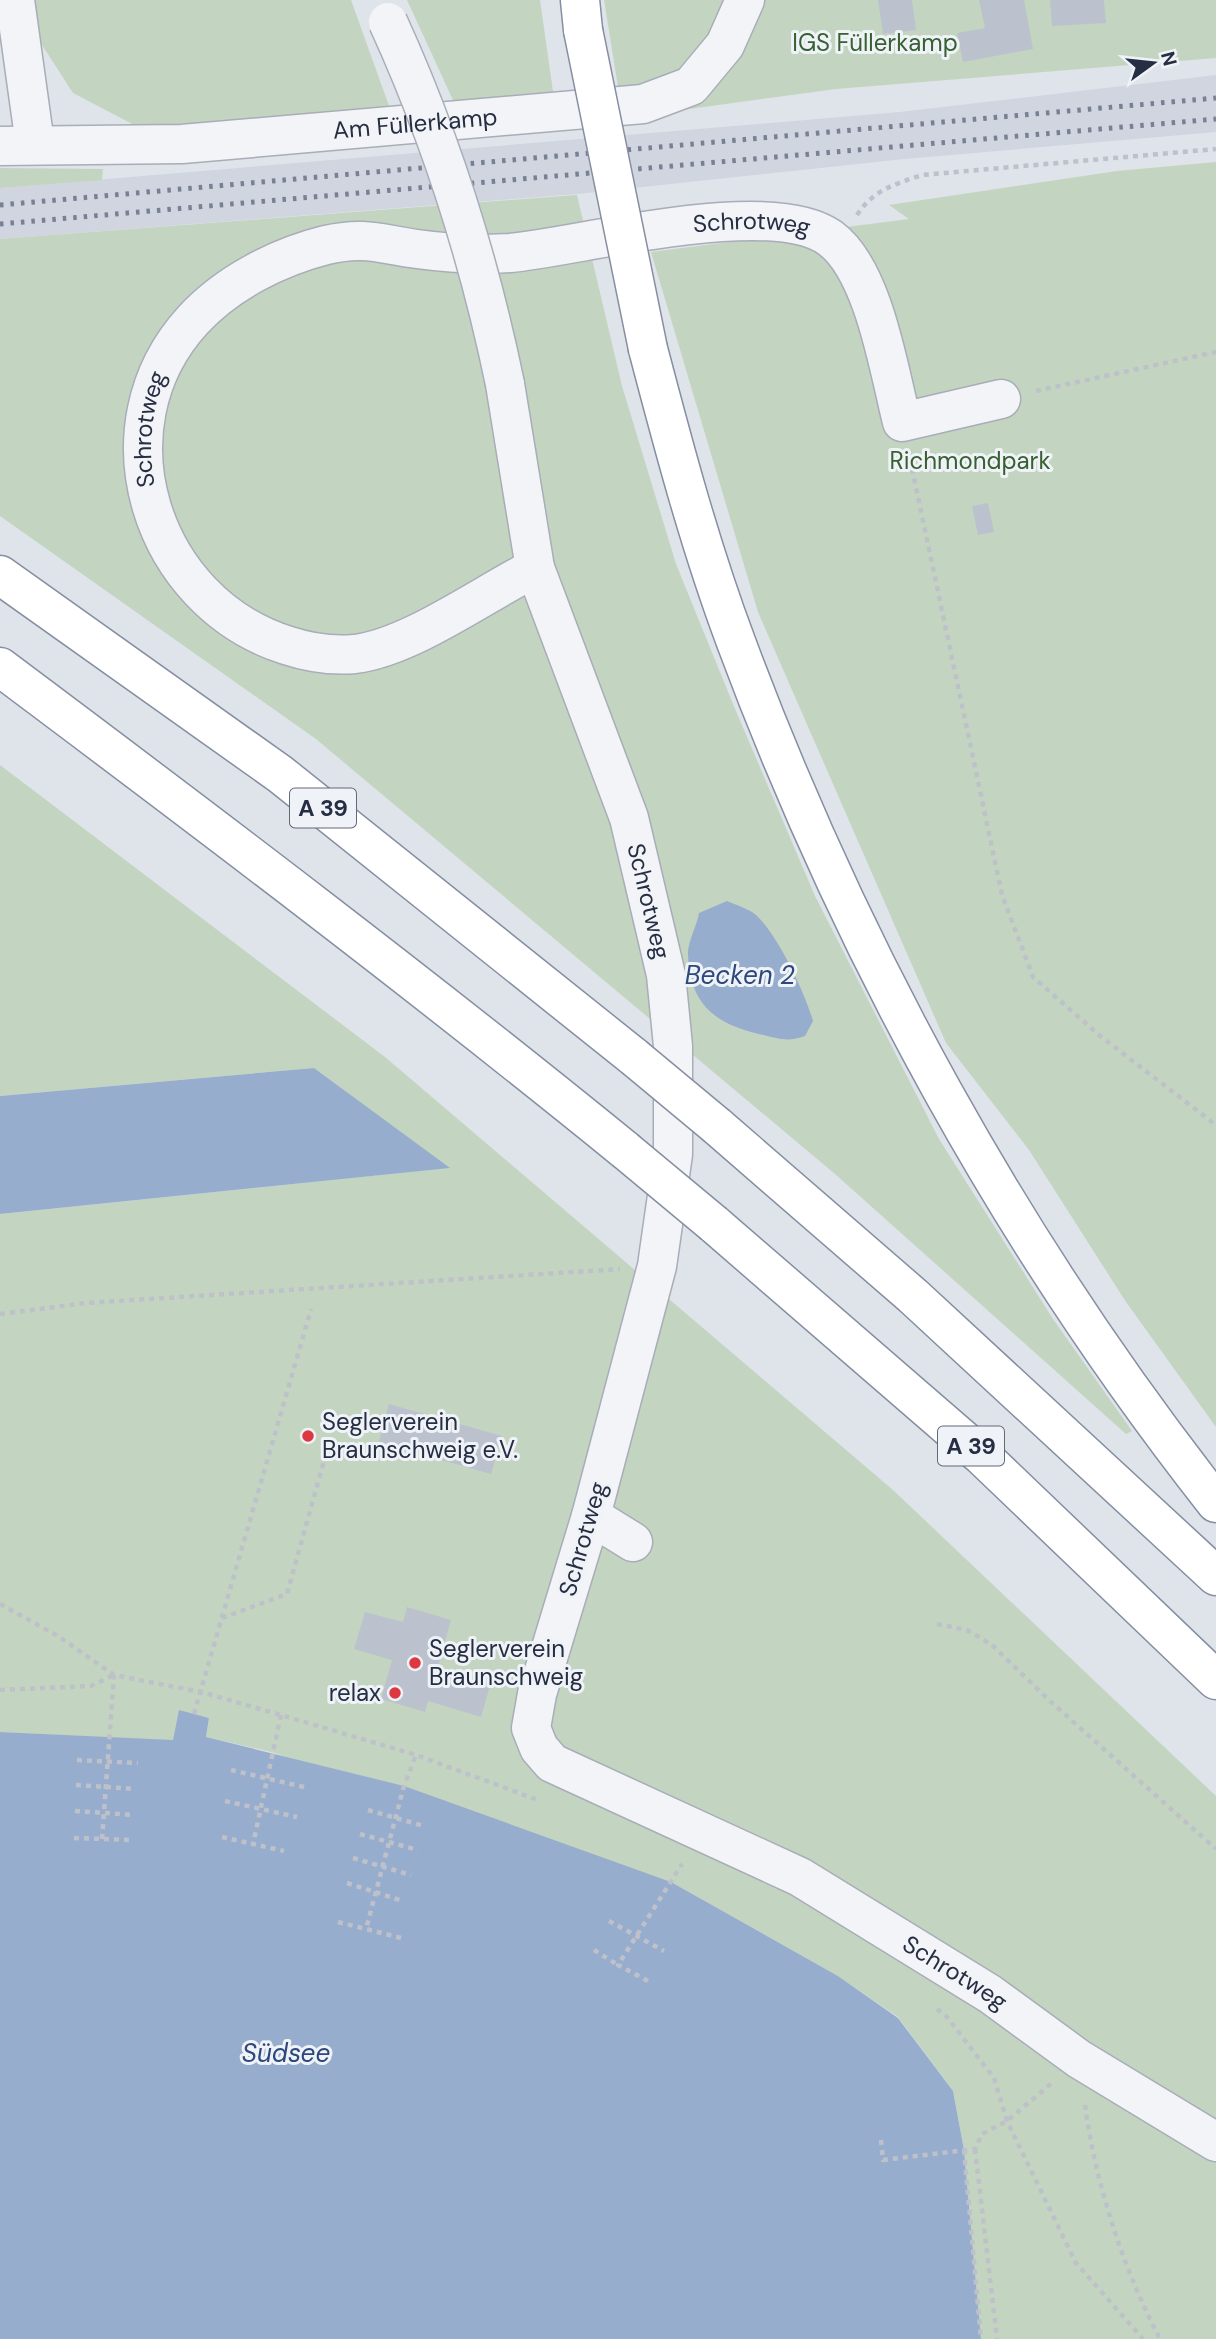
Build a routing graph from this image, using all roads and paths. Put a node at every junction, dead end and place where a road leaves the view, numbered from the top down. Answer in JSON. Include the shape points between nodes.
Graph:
{"nodes":[{"id":1,"x":15,"y":0,"type":"edge"},
{"id":2,"x":745,"y":0,"type":"edge"},
{"id":3,"x":383,"y":11,"type":"edge"},
{"id":4,"x":581,"y":15,"type":"edge"},
{"id":5,"x":18,"y":145,"type":"edge"},
{"id":6,"x":1216,"y":149,"type":"edge"},
{"id":7,"x":849,"y":256,"type":"junction"},
{"id":8,"x":1216,"y":352,"type":"edge"},
{"id":9,"x":1001,"y":399,"type":"joint"},
{"id":10,"x":902,"y":422,"type":"junction"},
{"id":11,"x":535,"y":568,"type":"junction"},
{"id":12,"x":0,"y":575,"type":"edge"},
{"id":13,"x":5,"y":673,"type":"edge"},
{"id":14,"x":1216,"y":1125,"type":"edge"},
{"id":15,"x":657,"y":1266,"type":"junction"},
{"id":16,"x":311,"y":1309,"type":"dead end"},
{"id":17,"x":0,"y":1314,"type":"edge"},
{"id":18,"x":330,"y":1439,"type":"dead end"},
{"id":19,"x":1216,"y":1503,"type":"edge"},
{"id":20,"x":591,"y":1516,"type":"junction"},
{"id":21,"x":634,"y":1542,"type":"dead end"},
{"id":22,"x":1216,"y":1576,"type":"edge"},
{"id":23,"x":0,"y":1604,"type":"edge"},
{"id":24,"x":221,"y":1619,"type":"junction"},
{"id":25,"x":937,"y":1624,"type":"dead end"},
{"id":26,"x":114,"y":1675,"type":"junction"},
{"id":27,"x":1216,"y":1680,"type":"edge"},
{"id":28,"x":0,"y":1690,"type":"edge"},
{"id":29,"x":201,"y":1692,"type":"junction"},
{"id":30,"x":194,"y":1714,"type":"dead end"},
{"id":31,"x":281,"y":1715,"type":"junction"},
{"id":32,"x":416,"y":1755,"type":"junction"},
{"id":33,"x":77,"y":1760,"type":"dead end"},
{"id":34,"x":109,"y":1761,"type":"junction"},
{"id":35,"x":138,"y":1763,"type":"dead end"},
{"id":36,"x":231,"y":1770,"type":"dead end"},
{"id":37,"x":268,"y":1780,"type":"junction"},
{"id":38,"x":76,"y":1785,"type":"dead end"},
{"id":39,"x":107,"y":1787,"type":"junction"},
{"id":40,"x":304,"y":1787,"type":"dead end"},
{"id":41,"x":136,"y":1789,"type":"dead end"},
{"id":42,"x":225,"y":1801,"type":"dead end"},
{"id":43,"x":551,"y":1805,"type":"dead end"},
{"id":44,"x":261,"y":1808,"type":"junction"},
{"id":45,"x":368,"y":1810,"type":"dead end"},
{"id":46,"x":75,"y":1811,"type":"dead end"},
{"id":47,"x":105,"y":1813,"type":"junction"},
{"id":48,"x":134,"y":1815,"type":"dead end"},
{"id":49,"x":297,"y":1817,"type":"dead end"},
{"id":50,"x":396,"y":1817,"type":"junction"},
{"id":51,"x":424,"y":1826,"type":"dead end"},
{"id":52,"x":360,"y":1834,"type":"dead end"},
{"id":53,"x":222,"y":1837,"type":"dead end"},
{"id":54,"x":74,"y":1838,"type":"dead end"},
{"id":55,"x":102,"y":1839,"type":"junction"},
{"id":56,"x":132,"y":1840,"type":"dead end"},
{"id":57,"x":389,"y":1842,"type":"junction"},
{"id":58,"x":253,"y":1844,"type":"junction"},
{"id":59,"x":1216,"y":1849,"type":"edge"},
{"id":60,"x":418,"y":1850,"type":"dead end"},
{"id":61,"x":284,"y":1851,"type":"dead end"},
{"id":62,"x":353,"y":1858,"type":"dead end"},
{"id":63,"x":383,"y":1866,"type":"junction"},
{"id":64,"x":675,"y":1874,"type":"dead end"},
{"id":65,"x":411,"y":1875,"type":"dead end"},
{"id":66,"x":347,"y":1883,"type":"dead end"},
{"id":67,"x":376,"y":1891,"type":"junction"},
{"id":68,"x":403,"y":1900,"type":"dead end"},
{"id":69,"x":609,"y":1921,"type":"dead end"},
{"id":70,"x":338,"y":1922,"type":"dead end"},
{"id":71,"x":366,"y":1929,"type":"junction"},
{"id":72,"x":636,"y":1935,"type":"junction"},
{"id":73,"x":401,"y":1938,"type":"dead end"},
{"id":74,"x":594,"y":1950,"type":"dead end"},
{"id":75,"x":664,"y":1951,"type":"dead end"},
{"id":76,"x":618,"y":1965,"type":"junction"},
{"id":77,"x":648,"y":1981,"type":"dead end"},
{"id":78,"x":928,"y":2001,"type":"dead end"},
{"id":79,"x":1079,"y":2059,"type":"junction"},
{"id":80,"x":1007,"y":2121,"type":"junction"},
{"id":81,"x":881,"y":2140,"type":"dead end"},
{"id":82,"x":1216,"y":2142,"type":"edge"},
{"id":83,"x":975,"y":2149,"type":"junction"},
{"id":84,"x":964,"y":2150,"type":"junction"},
{"id":85,"x":981,"y":2339,"type":"edge"},
{"id":86,"x":997,"y":2339,"type":"edge"},
{"id":87,"x":1143,"y":2339,"type":"edge"},
{"id":88,"x":1160,"y":2339,"type":"edge"}],
"edges":[{"from":1,"to":5,"type":"street"},
{"from":2,"to":5,"type":"street","name":"Am Füllerkamp","via":[[725,45],[691,86],[643,104],[182,144]]},
{"from":3,"to":11,"type":"street","name":"Schrotweg","bridge":true,"via":[[444,159],[488,303]]},
{"from":4,"to":19,"type":"highway","bridge":true,"via":[[648,349],[690,508],[736,642],[854,919],[921,1053],[999,1191],[1069,1302]]},
{"from":6,"to":7,"type":"path","via":[[922,175],[892,184],[868,199],[853,221]]},
{"from":7,"to":10,"type":"street","name":"Schrotweg","via":[[865,288]]},
{"from":7,"to":11,"type":"street","name":"Schrotweg","via":[[828,236],[795,225],[754,221],[665,228],[508,253],[420,250],[360,238],[321,246],[254,273],[223,293],[176,341],[148,403],[144,445],[150,503],[162,538],[181,569],[234,622],[294,648],[355,654],[408,639]]},
{"from":8,"to":9,"type":"path"},
{"from":9,"to":10,"type":"street"},
{"from":10,"to":14,"type":"path","via":[[1002,895],[1033,977],[1099,1035]]},
{"from":11,"to":15,"type":"street","name":"Schrotweg","via":[[629,818],[666,975],[673,1046],[673,1154]]},
{"from":12,"to":22,"type":"highway","number":"A 39","bridge":true,"via":[[280,774],[634,1058],[913,1296]]},
{"from":13,"to":27,"type":"highway","number":"A 39","bridge":true,"via":[[442,1001],[714,1224],[982,1456]]},
{"from":15,"to":17,"type":"path","via":[[86,1303]]},
{"from":15,"to":20,"type":"street","name":"Schrotweg"},
{"from":16,"to":24,"type":"path"},
{"from":18,"to":24,"type":"path","via":[[287,1594]]},
{"from":20,"to":21,"type":"street"},
{"from":20,"to":79,"type":"street","name":"Schrotweg","via":[[531,1728],[552,1763],[800,1877],[990,1994]]},
{"from":23,"to":26,"type":"path"},
{"from":24,"to":29,"type":"path"},
{"from":25,"to":59,"type":"path","via":[[967,1630],[992,1645]]},
{"from":26,"to":28,"type":"path","via":[[91,1686]]},
{"from":26,"to":29,"type":"path"},
{"from":26,"to":34,"type":"path"},
{"from":29,"to":30,"type":"path"},
{"from":29,"to":31,"type":"path"},
{"from":31,"to":32,"type":"path"},
{"from":31,"to":37,"type":"path"},
{"from":32,"to":43,"type":"path"},
{"from":32,"to":50,"type":"path"},
{"from":33,"to":34,"type":"path"},
{"from":34,"to":35,"type":"path"},
{"from":34,"to":39,"type":"path"},
{"from":36,"to":37,"type":"path"},
{"from":37,"to":40,"type":"path"},
{"from":37,"to":44,"type":"path"},
{"from":38,"to":39,"type":"path"},
{"from":39,"to":41,"type":"path"},
{"from":39,"to":47,"type":"path"},
{"from":42,"to":44,"type":"path"},
{"from":44,"to":49,"type":"path"},
{"from":44,"to":58,"type":"path"},
{"from":45,"to":50,"type":"path"},
{"from":46,"to":47,"type":"path"},
{"from":47,"to":48,"type":"path"},
{"from":47,"to":55,"type":"path"},
{"from":50,"to":51,"type":"path"},
{"from":50,"to":57,"type":"path"},
{"from":52,"to":57,"type":"path"},
{"from":53,"to":58,"type":"path"},
{"from":54,"to":55,"type":"path"},
{"from":55,"to":56,"type":"path"},
{"from":57,"to":60,"type":"path"},
{"from":57,"to":63,"type":"path"},
{"from":58,"to":61,"type":"path"},
{"from":62,"to":63,"type":"path"},
{"from":63,"to":65,"type":"path"},
{"from":63,"to":67,"type":"path"},
{"from":64,"to":72,"type":"path"},
{"from":66,"to":67,"type":"path"},
{"from":67,"to":68,"type":"path"},
{"from":67,"to":71,"type":"path"},
{"from":69,"to":72,"type":"path"},
{"from":70,"to":71,"type":"path"},
{"from":71,"to":73,"type":"path"},
{"from":72,"to":75,"type":"path"},
{"from":72,"to":76,"type":"path"},
{"from":74,"to":76,"type":"path"},
{"from":76,"to":77,"type":"path"},
{"from":78,"to":80,"type":"path","via":[[947,2017],[994,2078]]},
{"from":79,"to":80,"type":"path"},
{"from":79,"to":82,"type":"street","name":"Schrotweg"},
{"from":79,"to":88,"type":"path","via":[[1089,2135],[1111,2218]]},
{"from":80,"to":83,"type":"path","via":[[982,2134]]},
{"from":80,"to":87,"type":"path","via":[[1076,2263]]},
{"from":81,"to":84,"type":"path","via":[[883,2160]]},
{"from":83,"to":84,"type":"path"},
{"from":83,"to":86,"type":"path"},
{"from":84,"to":85,"type":"path"}]}
